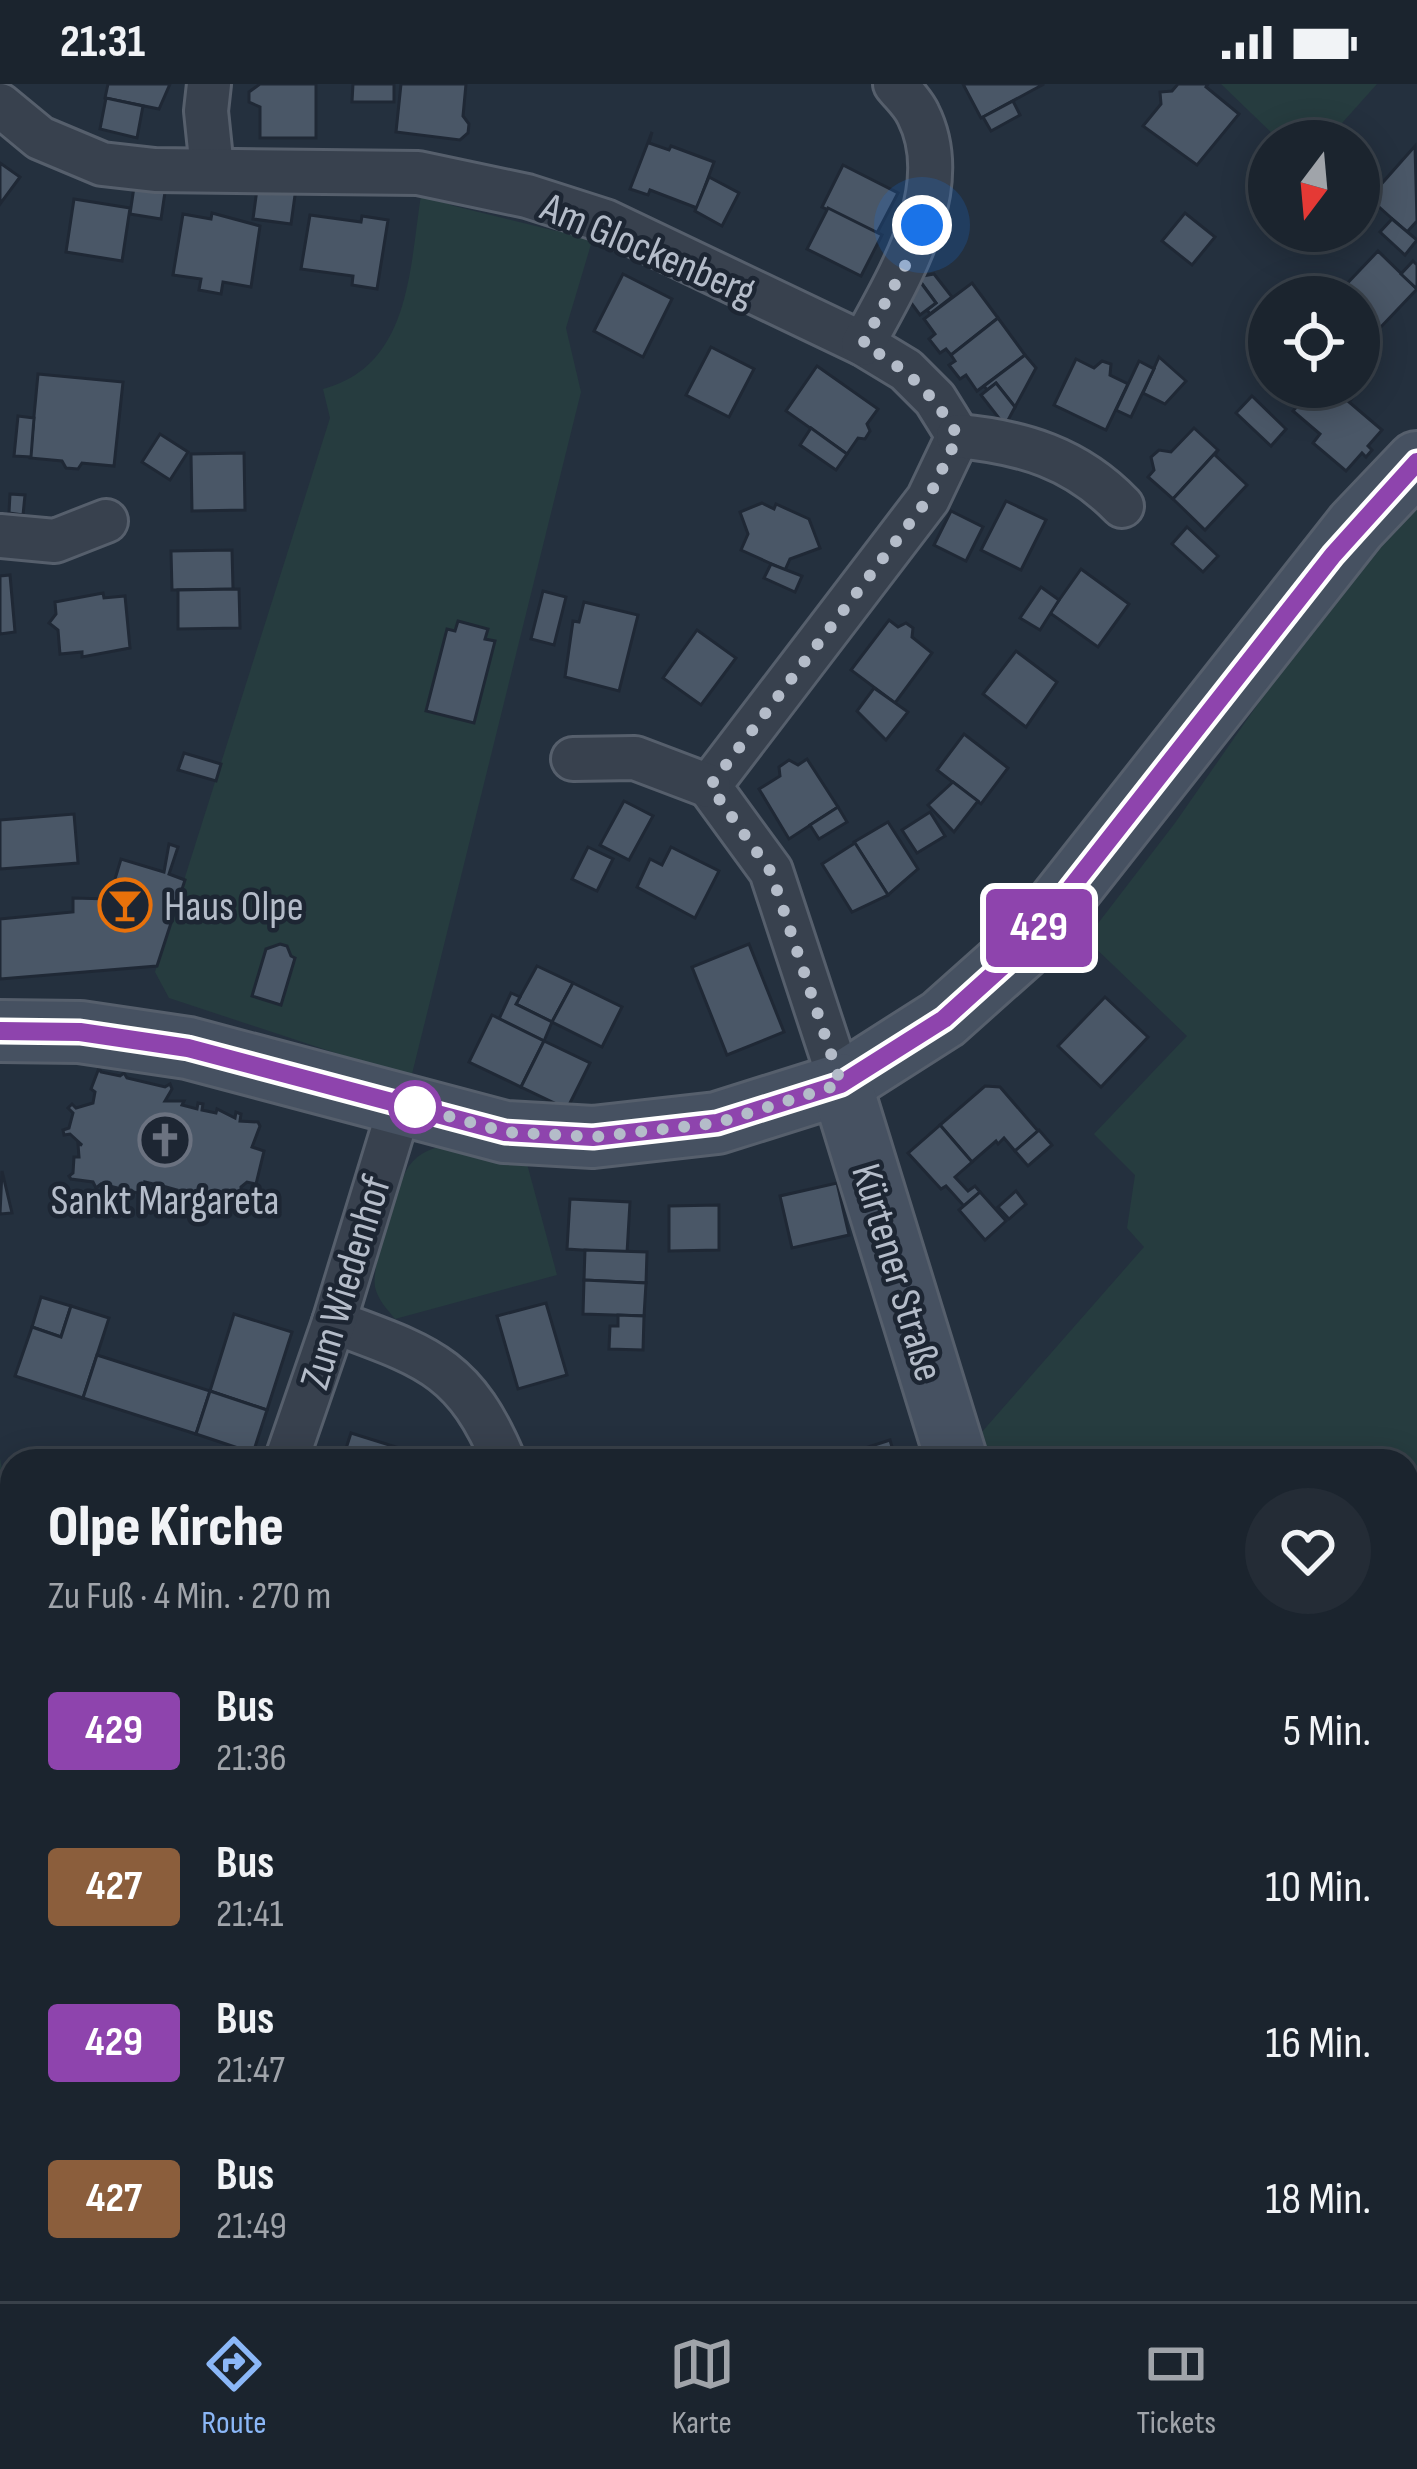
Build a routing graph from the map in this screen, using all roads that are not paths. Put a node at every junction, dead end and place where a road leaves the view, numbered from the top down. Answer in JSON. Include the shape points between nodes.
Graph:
{"nodes":[{"id":1,"x":209,"y":84,"type":"edge"},
{"id":2,"x":895,"y":84,"type":"edge"},
{"id":3,"x":0,"y":105,"type":"edge"},
{"id":4,"x":212,"y":169,"type":"junction"},
{"id":5,"x":863,"y":344,"type":"junction"},
{"id":6,"x":958,"y":436,"type":"junction"},
{"id":7,"x":1417,"y":462,"type":"edge"},
{"id":8,"x":1121,"y":506,"type":"dead end"},
{"id":9,"x":106,"y":520,"type":"dead end"},
{"id":10,"x":0,"y":536,"type":"edge"},
{"id":11,"x":573,"y":759,"type":"dead end"},
{"id":12,"x":710,"y":786,"type":"junction"},
{"id":13,"x":0,"y":1031,"type":"edge"},
{"id":14,"x":841,"y":1084,"type":"junction"},
{"id":15,"x":401,"y":1103,"type":"junction"},
{"id":16,"x":334,"y":1322,"type":"junction"},
{"id":17,"x":290,"y":1449,"type":"edge"},
{"id":18,"x":499,"y":1449,"type":"edge"},
{"id":19,"x":953,"y":1449,"type":"edge"}],
"edges":[{"from":1,"to":4,"type":"street"},
{"from":2,"to":5,"type":"street","via":[[918,114],[927,191],[907,262]]},
{"from":3,"to":4,"type":"street","name":"Am Glockenberg","via":[[40,138],[102,164]]},
{"from":4,"to":5,"type":"street","name":"Am Glockenberg","via":[[418,173],[527,196],[605,221]]},
{"from":5,"to":6,"type":"street","name":"Am Glockenberg","via":[[906,370]]},
{"from":6,"to":8,"type":"street","via":[[1011,441],[1097,480]]},
{"from":6,"to":12,"type":"street","via":[[928,499]]},
{"from":7,"to":14,"type":"street","via":[[1343,543],[1026,945],[944,1019]]},
{"from":9,"to":10,"type":"street","via":[[55,541]]},
{"from":11,"to":12,"type":"street","via":[[635,758]]},
{"from":12,"to":14,"type":"street","via":[[771,872]]},
{"from":13,"to":15,"type":"street","via":[[129,1037]]},
{"from":14,"to":15,"type":"street","via":[[717,1123],[593,1137],[505,1132]]},
{"from":14,"to":19,"type":"street","name":"Kürtener Straße"},
{"from":15,"to":16,"type":"street","name":"Zum Wiedenhof"},
{"from":16,"to":17,"type":"street","name":"Zum Wiedenhof"},
{"from":16,"to":18,"type":"street","via":[[423,1355],[465,1388]]}]}
